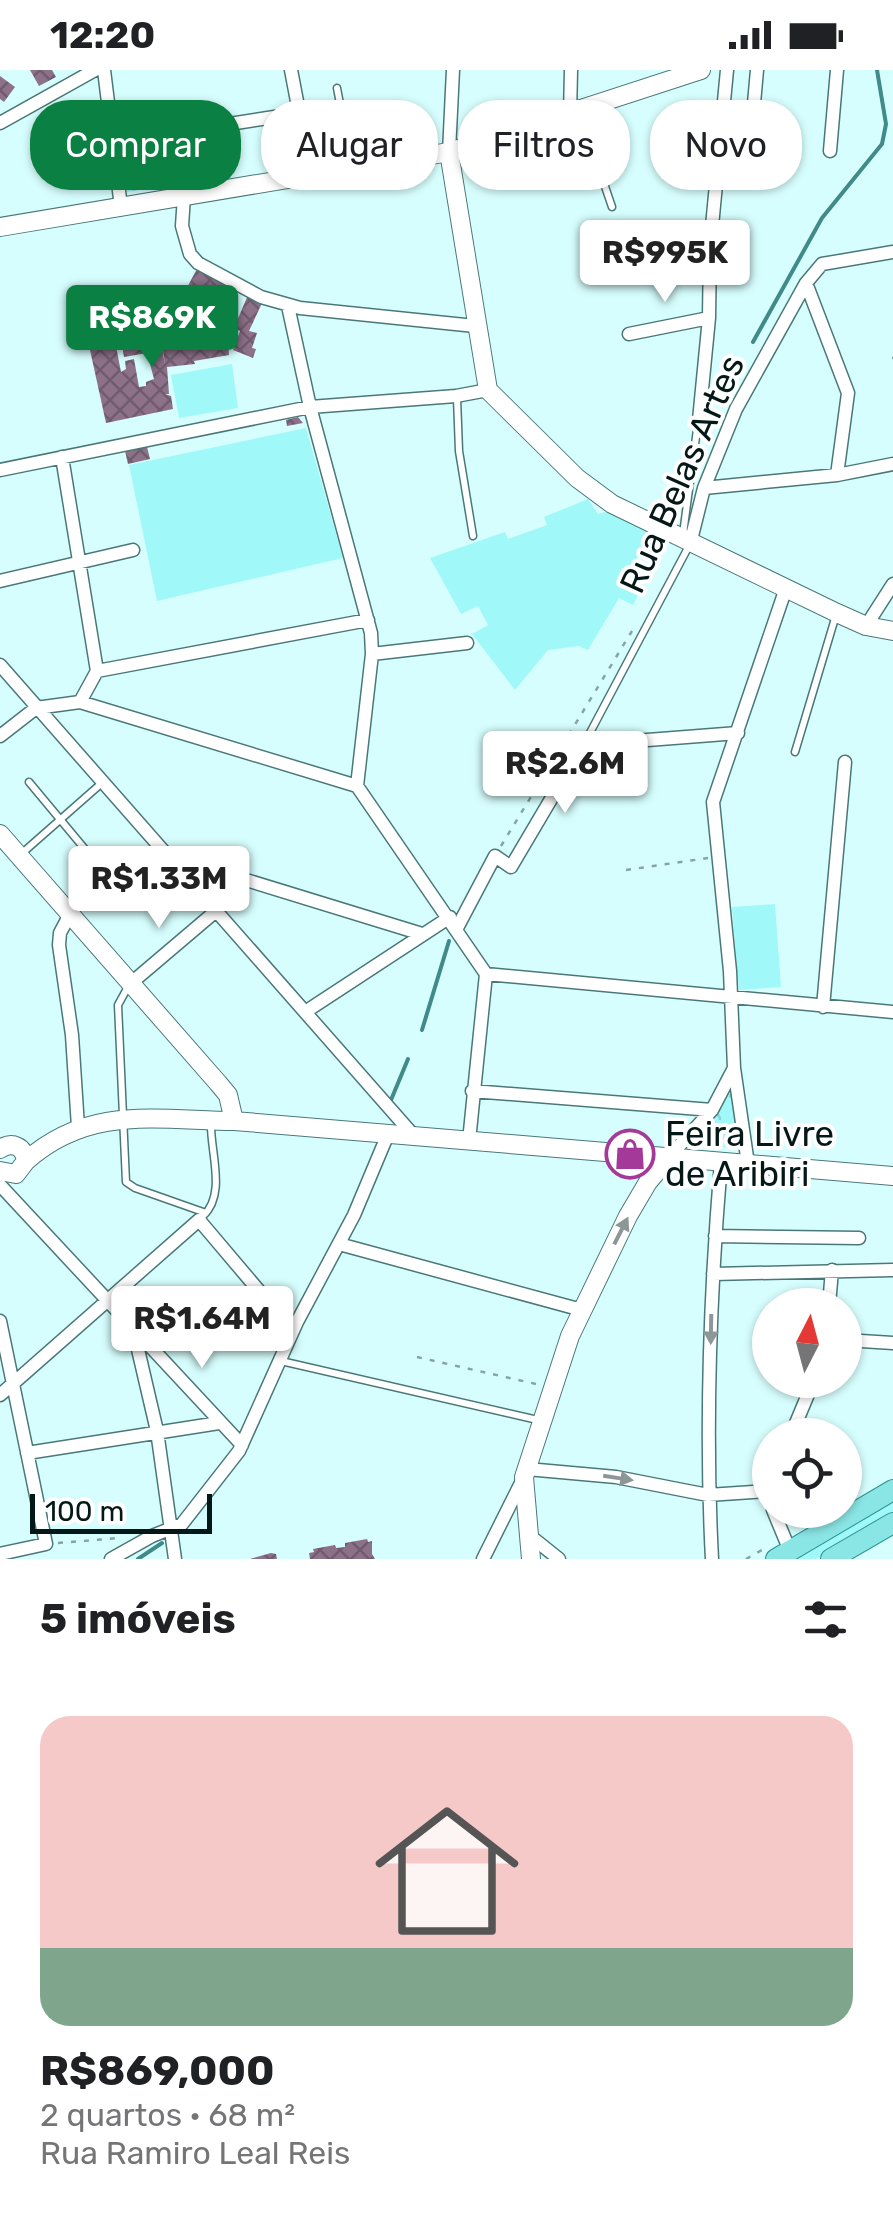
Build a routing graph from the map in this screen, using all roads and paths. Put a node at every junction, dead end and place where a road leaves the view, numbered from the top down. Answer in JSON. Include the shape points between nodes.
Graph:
{"nodes":[{"id":1,"x":96,"y":70,"type":"edge"},
{"id":2,"x":104,"y":70,"type":"edge"},
{"id":3,"x":292,"y":70,"type":"edge"},
{"id":4,"x":453,"y":70,"type":"edge"},
{"id":5,"x":571,"y":70,"type":"edge"},
{"id":6,"x":728,"y":70,"type":"edge"},
{"id":7,"x":757,"y":70,"type":"edge"},
{"id":8,"x":837,"y":70,"type":"edge"},
{"id":9,"x":691,"y":72,"type":"edge"},
{"id":10,"x":337,"y":88,"type":"dead end"},
{"id":11,"x":108,"y":100,"type":"edge"},
{"id":12,"x":298,"y":100,"type":"edge"},
{"id":13,"x":339,"y":100,"type":"edge"},
{"id":14,"x":573,"y":100,"type":"edge"},
{"id":15,"x":613,"y":100,"type":"edge"},
{"id":16,"x":754,"y":100,"type":"edge"},
{"id":17,"x":4,"y":117,"type":"edge"},
{"id":18,"x":458,"y":149,"type":"edge"},
{"id":19,"x":830,"y":151,"type":"dead end"},
{"id":20,"x":449,"y":152,"type":"junction"},
{"id":21,"x":438,"y":154,"type":"edge"},
{"id":22,"x":261,"y":183,"type":"edge"},
{"id":23,"x":119,"y":190,"type":"edge"},
{"id":24,"x":183,"y":190,"type":"edge"},
{"id":25,"x":605,"y":190,"type":"edge"},
{"id":26,"x":184,"y":196,"type":"junction"},
{"id":27,"x":121,"y":207,"type":"junction"},
{"id":28,"x":612,"y":207,"type":"dead end"},
{"id":29,"x":0,"y":227,"type":"edge"},
{"id":30,"x":710,"y":247,"type":"junction"},
{"id":31,"x":893,"y":252,"type":"edge"},
{"id":32,"x":590,"y":256,"type":"dead end"},
{"id":33,"x":806,"y":283,"type":"junction"},
{"id":34,"x":288,"y":306,"type":"junction"},
{"id":35,"x":709,"y":318,"type":"junction"},
{"id":36,"x":475,"y":326,"type":"junction"},
{"id":37,"x":629,"y":334,"type":"dead end"},
{"id":38,"x":488,"y":390,"type":"junction"},
{"id":39,"x":456,"y":396,"type":"junction"},
{"id":40,"x":310,"y":406,"type":"junction"},
{"id":41,"x":698,"y":420,"type":"joint"},
{"id":42,"x":62,"y":456,"type":"junction"},
{"id":43,"x":893,"y":464,"type":"edge"},
{"id":44,"x":0,"y":470,"type":"edge"},
{"id":45,"x":836,"y":475,"type":"junction"},
{"id":46,"x":704,"y":488,"type":"junction"},
{"id":47,"x":473,"y":536,"type":"dead end"},
{"id":48,"x":686,"y":542,"type":"junction"},
{"id":49,"x":133,"y":550,"type":"dead end"},
{"id":50,"x":80,"y":562,"type":"junction"},
{"id":51,"x":0,"y":581,"type":"edge"},
{"id":52,"x":893,"y":584,"type":"edge"},
{"id":53,"x":786,"y":588,"type":"junction"},
{"id":54,"x":836,"y":613,"type":"junction"},
{"id":55,"x":368,"y":620,"type":"junction"},
{"id":56,"x":638,"y":622,"type":"dead end"},
{"id":57,"x":866,"y":626,"type":"junction"},
{"id":58,"x":893,"y":631,"type":"edge"},
{"id":59,"x":467,"y":642,"type":"dead end"},
{"id":60,"x":372,"y":654,"type":"junction"},
{"id":61,"x":0,"y":665,"type":"edge"},
{"id":62,"x":97,"y":671,"type":"junction"},
{"id":63,"x":80,"y":702,"type":"junction"},
{"id":64,"x":36,"y":708,"type":"junction"},
{"id":65,"x":738,"y":733,"type":"junction"},
{"id":66,"x":0,"y":736,"type":"edge"},
{"id":67,"x":583,"y":745,"type":"junction"},
{"id":68,"x":795,"y":752,"type":"dead end"},
{"id":69,"x":846,"y":762,"type":"dead end"},
{"id":70,"x":29,"y":782,"type":"dead end"},
{"id":71,"x":103,"y":782,"type":"junction"},
{"id":72,"x":357,"y":786,"type":"junction"},
{"id":73,"x":61,"y":821,"type":"junction"},
{"id":74,"x":0,"y":834,"type":"edge"},
{"id":75,"x":19,"y":856,"type":"junction"},
{"id":76,"x":166,"y":856,"type":"junction"},
{"id":77,"x":495,"y":856,"type":"junction"},
{"id":78,"x":719,"y":856,"type":"junction"},
{"id":79,"x":99,"y":866,"type":"dead end"},
{"id":80,"x":626,"y":870,"type":"dead end"},
{"id":81,"x":216,"y":911,"type":"junction"},
{"id":82,"x":69,"y":916,"type":"junction"},
{"id":83,"x":453,"y":922,"type":"junction"},
{"id":84,"x":422,"y":934,"type":"junction"},
{"id":85,"x":486,"y":974,"type":"junction"},
{"id":86,"x":130,"y":984,"type":"junction"},
{"id":87,"x":732,"y":998,"type":"junction"},
{"id":88,"x":823,"y":1008,"type":"junction"},
{"id":89,"x":305,"y":1012,"type":"junction"},
{"id":90,"x":893,"y":1012,"type":"edge"},
{"id":91,"x":734,"y":1068,"type":"junction"},
{"id":92,"x":472,"y":1092,"type":"junction"},
{"id":93,"x":721,"y":1093,"type":"junction"},
{"id":94,"x":739,"y":1096,"type":"junction"},
{"id":95,"x":712,"y":1110,"type":"junction"},
{"id":96,"x":126,"y":1120,"type":"junction"},
{"id":97,"x":211,"y":1121,"type":"junction"},
{"id":98,"x":234,"y":1122,"type":"junction"},
{"id":99,"x":78,"y":1127,"type":"junction"},
{"id":100,"x":388,"y":1134,"type":"junction"},
{"id":101,"x":414,"y":1136,"type":"junction"},
{"id":102,"x":469,"y":1141,"type":"junction"},
{"id":103,"x":10,"y":1149,"type":"edge"},
{"id":104,"x":669,"y":1157,"type":"junction"},
{"id":105,"x":721,"y":1162,"type":"junction"},
{"id":106,"x":748,"y":1164,"type":"junction"},
{"id":107,"x":893,"y":1176,"type":"edge"},
{"id":108,"x":1,"y":1178,"type":"edge"},
{"id":109,"x":203,"y":1217,"type":"junction"},
{"id":110,"x":715,"y":1236,"type":"junction"},
{"id":111,"x":859,"y":1238,"type":"dead end"},
{"id":112,"x":339,"y":1244,"type":"junction"},
{"id":113,"x":832,"y":1270,"type":"junction"},
{"id":114,"x":893,"y":1270,"type":"edge"},
{"id":115,"x":713,"y":1274,"type":"junction"},
{"id":116,"x":830,"y":1288,"type":"edge"},
{"id":117,"x":111,"y":1300,"type":"junction"},
{"id":118,"x":582,"y":1310,"type":"junction"},
{"id":119,"x":0,"y":1321,"type":"edge"},
{"id":120,"x":133,"y":1326,"type":"junction"},
{"id":121,"x":294,"y":1331,"type":"junction"},
{"id":122,"x":862,"y":1341,"type":"edge"},
{"id":123,"x":893,"y":1343,"type":"edge"},
{"id":124,"x":417,"y":1356,"type":"dead end"},
{"id":125,"x":280,"y":1360,"type":"junction"},
{"id":126,"x":15,"y":1384,"type":"junction"},
{"id":127,"x":552,"y":1388,"type":"junction"},
{"id":128,"x":0,"y":1395,"type":"edge"},
{"id":129,"x":542,"y":1420,"type":"junction"},
{"id":130,"x":219,"y":1423,"type":"junction"},
{"id":131,"x":157,"y":1431,"type":"junction"},
{"id":132,"x":242,"y":1444,"type":"junction"},
{"id":133,"x":28,"y":1453,"type":"junction"},
{"id":134,"x":526,"y":1473,"type":"junction"},
{"id":135,"x":893,"y":1490,"type":"edge"},
{"id":136,"x":752,"y":1494,"type":"edge"},
{"id":137,"x":708,"y":1495,"type":"junction"},
{"id":138,"x":893,"y":1523,"type":"edge"},
{"id":139,"x":776,"y":1528,"type":"edge"},
{"id":140,"x":169,"y":1530,"type":"junction"},
{"id":141,"x":528,"y":1535,"type":"junction"},
{"id":142,"x":152,"y":1536,"type":"junction"},
{"id":143,"x":46,"y":1544,"type":"junction"},
{"id":144,"x":0,"y":1554,"type":"edge"},
{"id":145,"x":783,"y":1555,"type":"edge"},
{"id":146,"x":111,"y":1559,"type":"edge"},
{"id":147,"x":175,"y":1559,"type":"edge"},
{"id":148,"x":483,"y":1559,"type":"edge"},
{"id":149,"x":532,"y":1559,"type":"edge"},
{"id":150,"x":559,"y":1559,"type":"edge"},
{"id":151,"x":712,"y":1559,"type":"edge"},
{"id":152,"x":831,"y":1559,"type":"edge"}],
"edges":[{"from":1,"to":17,"type":"street"},
{"from":2,"to":11,"type":"street"},
{"from":3,"to":12,"type":"street"},
{"from":4,"to":20,"type":"street"},
{"from":5,"to":14,"type":"street"},
{"from":6,"to":30,"type":"street"},
{"from":7,"to":16,"type":"street"},
{"from":8,"to":19,"type":"street"},
{"from":9,"to":15,"type":"street"},
{"from":10,"to":13,"type":"lane"},
{"from":18,"to":20,"type":"street"},
{"from":20,"to":21,"type":"street"},
{"from":20,"to":36,"type":"street"},
{"from":22,"to":26,"type":"street"},
{"from":23,"to":27,"type":"street"},
{"from":24,"to":26,"type":"path"},
{"from":25,"to":28,"type":"lane"},
{"from":26,"to":27,"type":"street"},
{"from":26,"to":34,"type":"street","via":[[184,242],[198,264]]},
{"from":27,"to":29,"type":"street"},
{"from":30,"to":32,"type":"path"},
{"from":30,"to":35,"type":"street"},
{"from":31,"to":33,"type":"street","name":"Rua Belas Artes","via":[[822,264]]},
{"from":33,"to":45,"type":"street","via":[[848,393]]},
{"from":33,"to":46,"type":"street","name":"Rua Belas Artes","via":[[736,410]]},
{"from":34,"to":36,"type":"street"},
{"from":34,"to":40,"type":"street"},
{"from":35,"to":37,"type":"street"},
{"from":35,"to":41,"type":"street"},
{"from":36,"to":38,"type":"street"},
{"from":38,"to":39,"type":"street"},
{"from":38,"to":48,"type":"street","via":[[596,493]]},
{"from":39,"to":40,"type":"street"},
{"from":39,"to":47,"type":"lane"},
{"from":40,"to":42,"type":"street"},
{"from":40,"to":55,"type":"street"},
{"from":41,"to":48,"type":"lane"},
{"from":42,"to":44,"type":"street"},
{"from":42,"to":50,"type":"street"},
{"from":43,"to":45,"type":"street"},
{"from":45,"to":46,"type":"street"},
{"from":46,"to":48,"type":"street","name":"Rua Belas Artes"},
{"from":48,"to":53,"type":"street"},
{"from":48,"to":67,"type":"lane","name":"Rua Belas Artes"},
{"from":49,"to":50,"type":"street"},
{"from":50,"to":51,"type":"street"},
{"from":50,"to":62,"type":"street"},
{"from":52,"to":57,"type":"street"},
{"from":53,"to":54,"type":"street"},
{"from":53,"to":65,"type":"street"},
{"from":54,"to":57,"type":"street"},
{"from":54,"to":68,"type":"lane"},
{"from":55,"to":60,"type":"street"},
{"from":55,"to":62,"type":"street"},
{"from":56,"to":77,"type":"path","name":"Rua Belas Artes"},
{"from":57,"to":58,"type":"street"},
{"from":59,"to":60,"type":"street"},
{"from":60,"to":72,"type":"street"},
{"from":61,"to":64,"type":"street"},
{"from":62,"to":63,"type":"street"},
{"from":63,"to":64,"type":"street"},
{"from":63,"to":72,"type":"street"},
{"from":64,"to":66,"type":"street"},
{"from":64,"to":71,"type":"street"},
{"from":65,"to":67,"type":"street"},
{"from":65,"to":78,"type":"street","via":[[713,802]]},
{"from":67,"to":77,"type":"street","name":"Rua Belas Artes","via":[[511,866]]},
{"from":69,"to":88,"type":"street"},
{"from":70,"to":73,"type":"lane"},
{"from":71,"to":73,"type":"lane"},
{"from":71,"to":76,"type":"street"},
{"from":72,"to":83,"type":"street"},
{"from":73,"to":75,"type":"lane"},
{"from":73,"to":79,"type":"lane"},
{"from":74,"to":75,"type":"street"},
{"from":75,"to":82,"type":"street"},
{"from":76,"to":81,"type":"street"},
{"from":76,"to":84,"type":"street"},
{"from":77,"to":83,"type":"street"},
{"from":78,"to":80,"type":"path"},
{"from":78,"to":87,"type":"street"},
{"from":81,"to":86,"type":"street"},
{"from":81,"to":89,"type":"street"},
{"from":82,"to":86,"type":"street"},
{"from":82,"to":99,"type":"street","via":[[59,945]]},
{"from":83,"to":84,"type":"street"},
{"from":83,"to":85,"type":"street"},
{"from":84,"to":89,"type":"street"},
{"from":85,"to":87,"type":"street"},
{"from":85,"to":92,"type":"street"},
{"from":86,"to":96,"type":"lane","via":[[118,1005]]},
{"from":86,"to":98,"type":"street","via":[[228,1095]]},
{"from":87,"to":88,"type":"street"},
{"from":87,"to":91,"type":"street"},
{"from":88,"to":90,"type":"street"},
{"from":89,"to":101,"type":"street"},
{"from":91,"to":93,"type":"street"},
{"from":91,"to":94,"type":"street"},
{"from":92,"to":95,"type":"street"},
{"from":92,"to":102,"type":"street"},
{"from":93,"to":94,"type":"street","via":[[732,1089]]},
{"from":93,"to":95,"type":"street"},
{"from":94,"to":106,"type":"street"},
{"from":95,"to":104,"type":"street"},
{"from":96,"to":97,"type":"street"},
{"from":96,"to":99,"type":"street"},
{"from":96,"to":109,"type":"lane","via":[[128,1185]]},
{"from":97,"to":98,"type":"street"},
{"from":97,"to":109,"type":"lane","via":[[216,1194]]},
{"from":98,"to":100,"type":"street"},
{"from":99,"to":103,"type":"street","via":[[44,1144]]},
{"from":100,"to":101,"type":"street"},
{"from":100,"to":112,"type":"street"},
{"from":101,"to":102,"type":"street"},
{"from":102,"to":104,"type":"street"},
{"from":103,"to":108,"type":"street","via":[[18,1173]]},
{"from":104,"to":105,"type":"street"},
{"from":118,"to":104,"type":"street","one_way":true,"via":[[628,1216]]},
{"from":105,"to":106,"type":"street"},
{"from":105,"to":110,"type":"street"},
{"from":106,"to":107,"type":"street"},
{"from":108,"to":117,"type":"street"},
{"from":109,"to":117,"type":"street"},
{"from":109,"to":121,"type":"street"},
{"from":110,"to":111,"type":"street"},
{"from":110,"to":115,"type":"street"},
{"from":112,"to":118,"type":"street"},
{"from":112,"to":121,"type":"street"},
{"from":113,"to":114,"type":"street"},
{"from":113,"to":115,"type":"street"},
{"from":113,"to":116,"type":"street"},
{"from":115,"to":137,"type":"street","one_way":true},
{"from":117,"to":120,"type":"street"},
{"from":117,"to":126,"type":"street"},
{"from":118,"to":127,"type":"street"},
{"from":119,"to":126,"type":"street"},
{"from":120,"to":130,"type":"street"},
{"from":120,"to":131,"type":"street"},
{"from":121,"to":125,"type":"street"},
{"from":122,"to":123,"type":"street"},
{"from":124,"to":127,"type":"path"},
{"from":125,"to":129,"type":"lane"},
{"from":125,"to":132,"type":"street"},
{"from":126,"to":128,"type":"street"},
{"from":126,"to":133,"type":"street"},
{"from":127,"to":129,"type":"street"},
{"from":129,"to":134,"type":"street"},
{"from":130,"to":131,"type":"street"},
{"from":130,"to":132,"type":"street"},
{"from":131,"to":133,"type":"street"},
{"from":131,"to":140,"type":"street"},
{"from":132,"to":140,"type":"street","via":[[185,1521]]},
{"from":133,"to":143,"type":"street"},
{"from":134,"to":137,"type":"street","one_way":true,"via":[[616,1477]]},
{"from":134,"to":141,"type":"street"},
{"from":134,"to":148,"type":"street"},
{"from":135,"to":145,"type":"main road"},
{"from":136,"to":137,"type":"street"},
{"from":137,"to":151,"type":"street"},
{"from":138,"to":152,"type":"main road"},
{"from":139,"to":145,"type":"street"},
{"from":140,"to":142,"type":"street"},
{"from":140,"to":147,"type":"street"},
{"from":141,"to":149,"type":"street"},
{"from":141,"to":150,"type":"street"},
{"from":142,"to":143,"type":"path"},
{"from":142,"to":146,"type":"street"},
{"from":143,"to":144,"type":"street"}]}
